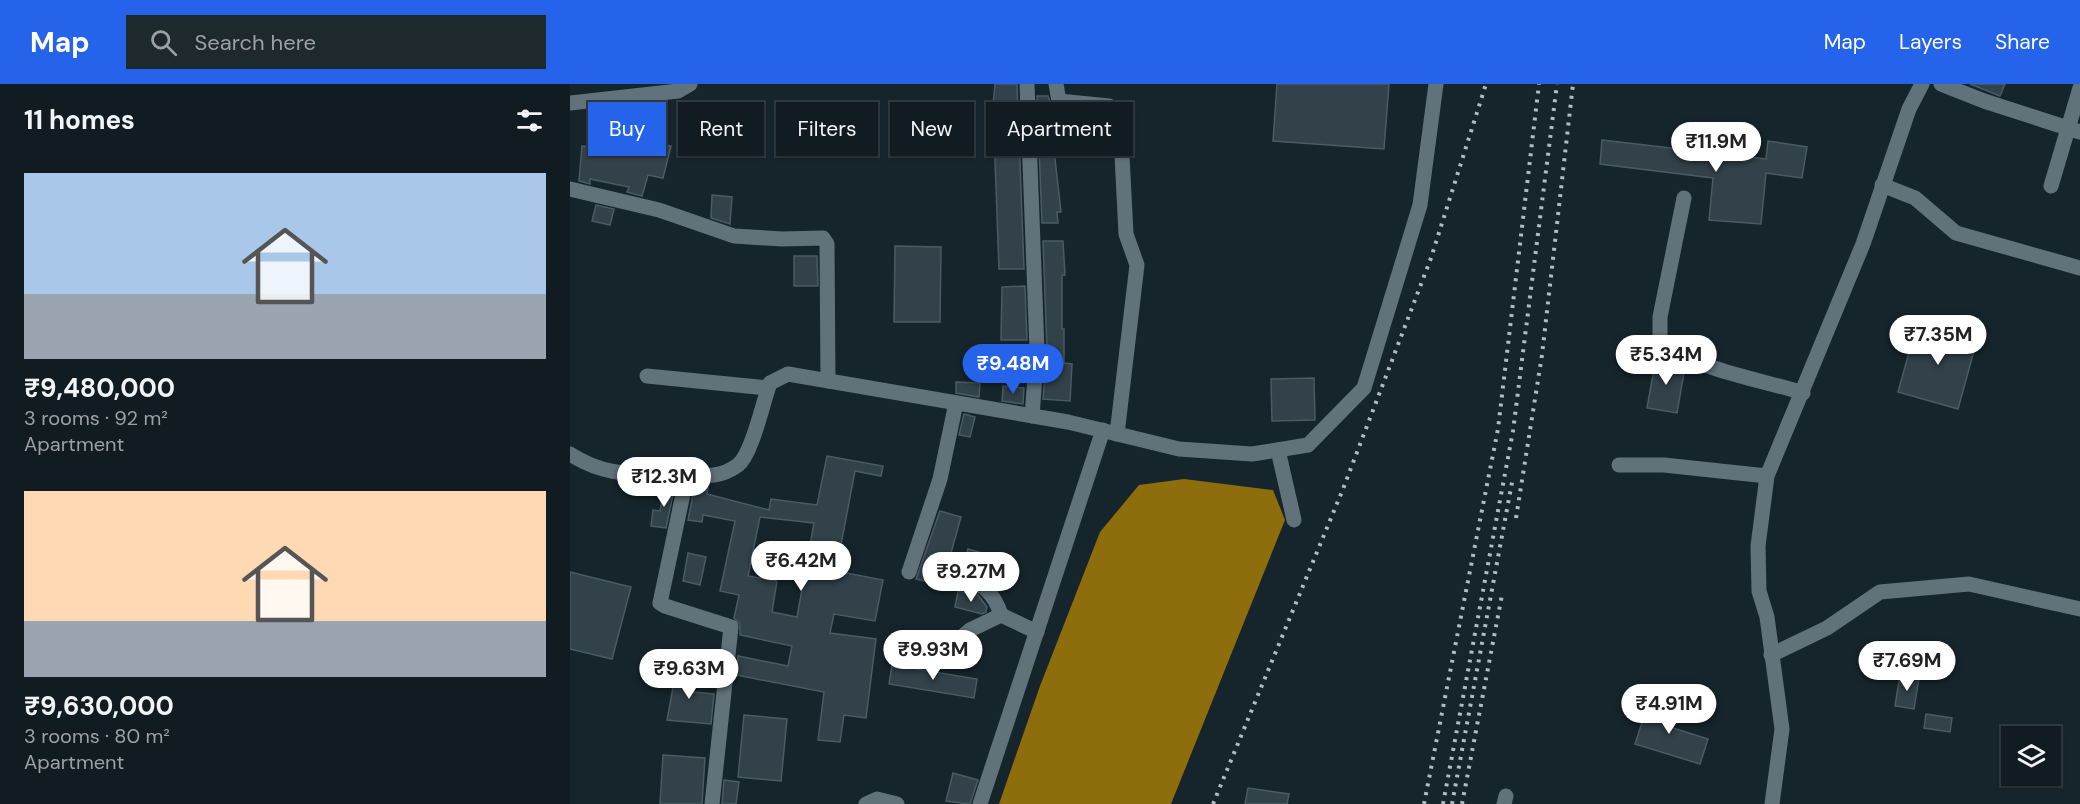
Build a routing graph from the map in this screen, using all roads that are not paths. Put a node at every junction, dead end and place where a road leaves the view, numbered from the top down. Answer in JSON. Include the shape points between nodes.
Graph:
{"nodes":[{"id":1,"x":690,"y":84,"type":"edge"},
{"id":2,"x":1027,"y":84,"type":"edge"},
{"id":3,"x":1056,"y":84,"type":"edge"},
{"id":4,"x":1436,"y":84,"type":"edge"},
{"id":5,"x":1922,"y":84,"type":"edge"},
{"id":6,"x":1941,"y":84,"type":"edge"},
{"id":7,"x":2080,"y":88,"type":"edge"},
{"id":8,"x":570,"y":103,"type":"edge"},
{"id":9,"x":2074,"y":131,"type":"edge"},
{"id":10,"x":1882,"y":185,"type":"junction"},
{"id":11,"x":2051,"y":186,"type":"dead end"},
{"id":12,"x":570,"y":189,"type":"edge"},
{"id":13,"x":1684,"y":198,"type":"dead end"},
{"id":14,"x":2080,"y":268,"type":"edge"},
{"id":15,"x":647,"y":376,"type":"dead end"},
{"id":16,"x":828,"y":381,"type":"junction"},
{"id":17,"x":768,"y":388,"type":"junction"},
{"id":18,"x":1803,"y":393,"type":"junction"},
{"id":19,"x":956,"y":403,"type":"junction"},
{"id":20,"x":1032,"y":416,"type":"junction"},
{"id":21,"x":1110,"y":432,"type":"junction"},
{"id":22,"x":1278,"y":450,"type":"junction"},
{"id":23,"x":570,"y":454,"type":"edge"},
{"id":24,"x":1619,"y":465,"type":"dead end"},
{"id":25,"x":687,"y":475,"type":"junction"},
{"id":26,"x":1767,"y":476,"type":"junction"},
{"id":27,"x":1294,"y":520,"type":"dead end"},
{"id":28,"x":954,"y":570,"type":"dead end"},
{"id":29,"x":909,"y":572,"type":"dead end"},
{"id":30,"x":2080,"y":609,"type":"edge"},
{"id":31,"x":1001,"y":615,"type":"junction"},
{"id":32,"x":1036,"y":632,"type":"junction"},
{"id":33,"x":1771,"y":655,"type":"junction"},
{"id":34,"x":936,"y":659,"type":"dead end"},
{"id":35,"x":712,"y":804,"type":"edge"},
{"id":36,"x":866,"y":804,"type":"edge"},
{"id":37,"x":897,"y":804,"type":"edge"},
{"id":38,"x":980,"y":804,"type":"edge"},
{"id":39,"x":1772,"y":804,"type":"edge"}],
"edges":[{"from":1,"to":8,"type":"street","via":[[678,91]]},
{"from":2,"to":20,"type":"street","via":[[1037,351]]},
{"from":3,"to":21,"type":"street","via":[[1059,101],[1109,106],[1120,116],[1126,234],[1137,265]]},
{"from":4,"to":22,"type":"street","via":[[1420,205],[1364,388],[1308,445]]},
{"from":5,"to":10,"type":"street"},
{"from":6,"to":9,"type":"street"},
{"from":7,"to":9,"type":"street"},
{"from":9,"to":11,"type":"street"},
{"from":10,"to":14,"type":"street","via":[[1915,198],[1956,233]]},
{"from":10,"to":18,"type":"street","via":[[1863,244]]},
{"from":12,"to":16,"type":"street","via":[[649,207],[734,236],[823,238]]},
{"from":13,"to":18,"type":"street","via":[[1660,316],[1660,340],[1675,352],[1704,363]]},
{"from":15,"to":17,"type":"street"},
{"from":16,"to":17,"type":"street","via":[[789,374],[770,383]]},
{"from":16,"to":19,"type":"street"},
{"from":17,"to":25,"type":"street","via":[[740,464],[715,477]]},
{"from":18,"to":26,"type":"street"},
{"from":19,"to":20,"type":"street"},
{"from":19,"to":29,"type":"street","via":[[940,479]]},
{"from":20,"to":21,"type":"street"},
{"from":21,"to":22,"type":"street","via":[[1179,449],[1252,454]]},
{"from":21,"to":32,"type":"street"},
{"from":22,"to":27,"type":"street"},
{"from":23,"to":25,"type":"street","via":[[587,465],[624,475]]},
{"from":24,"to":26,"type":"street","via":[[1664,465]]},
{"from":25,"to":35,"type":"street","via":[[660,603],[731,625]]},
{"from":26,"to":33,"type":"street","via":[[1758,546],[1759,591]]},
{"from":28,"to":31,"type":"street","via":[[985,588],[997,600]]},
{"from":30,"to":33,"type":"street","via":[[1969,584],[1880,592],[1827,628]]},
{"from":31,"to":32,"type":"street"},
{"from":31,"to":34,"type":"street","via":[[970,630]]},
{"from":32,"to":38,"type":"street"},
{"from":33,"to":39,"type":"street","via":[[1782,729]]},
{"from":36,"to":37,"type":"street","via":[[877,799]]}]}
